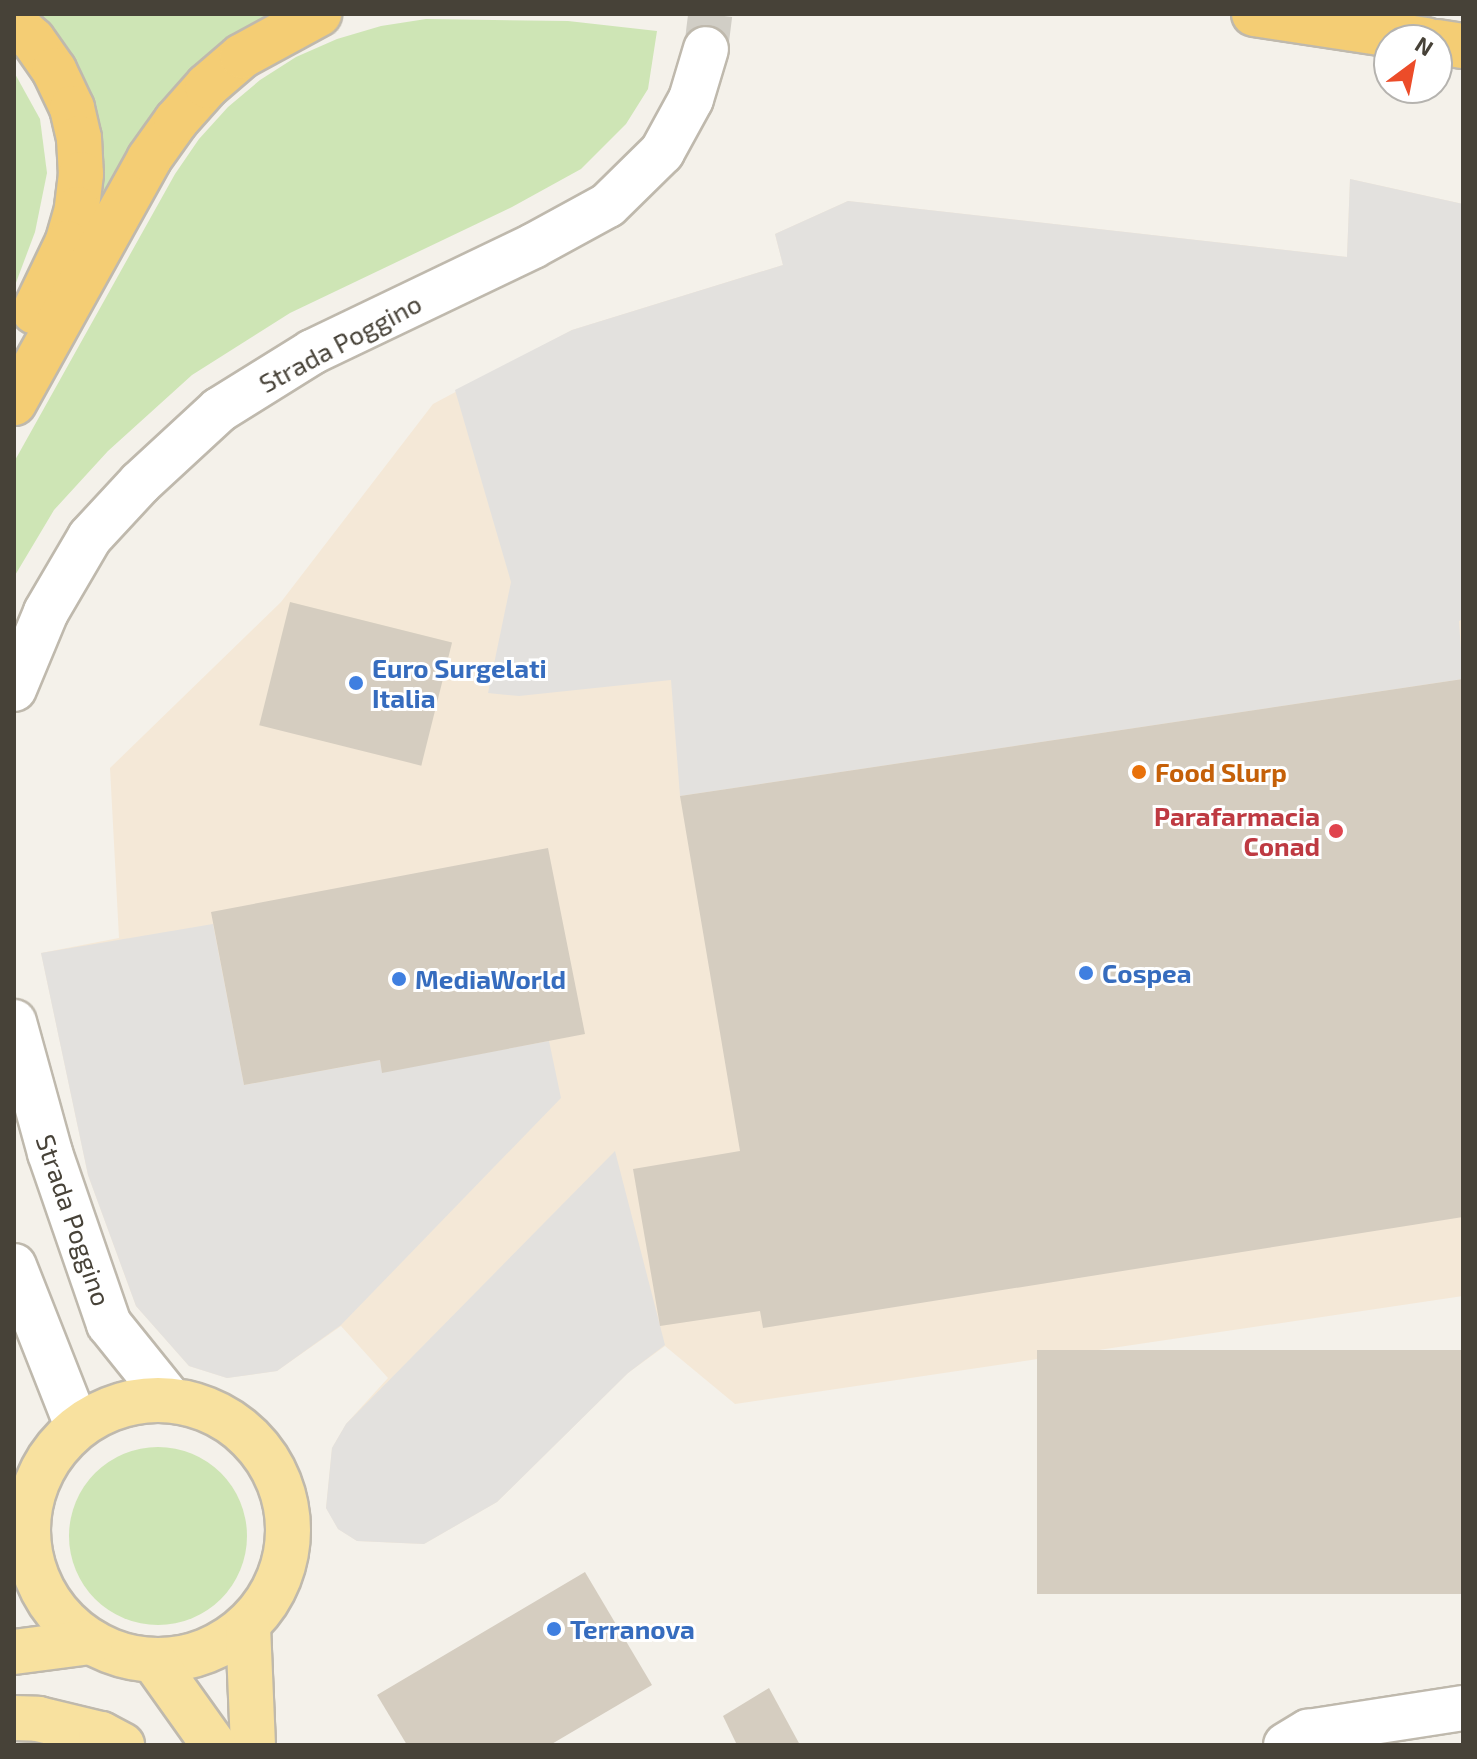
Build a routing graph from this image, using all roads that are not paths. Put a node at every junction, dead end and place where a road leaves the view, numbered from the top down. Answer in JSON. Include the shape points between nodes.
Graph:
{"nodes":[{"id":1,"x":319,"y":14,"type":"edge"},
{"id":2,"x":1254,"y":14,"type":"edge"},
{"id":3,"x":14,"y":23,"type":"edge"},
{"id":4,"x":1373,"y":32,"type":"edge"},
{"id":5,"x":706,"y":49,"type":"tunnel mouth"},
{"id":6,"x":14,"y":342,"type":"edge"},
{"id":7,"x":14,"y":403,"type":"edge"},
{"id":8,"x":14,"y":689,"type":"edge"},
{"id":9,"x":14,"y":1022,"type":"edge"},
{"id":10,"x":15,"y":1270,"type":"edge"},
{"id":11,"x":170,"y":1400,"type":"junction"},
{"id":12,"x":77,"y":1426,"type":"junction"},
{"id":13,"x":22,"y":1561,"type":"edge"},
{"id":14,"x":248,"y":1626,"type":"junction"},
{"id":15,"x":90,"y":1642,"type":"junction"},
{"id":16,"x":14,"y":1652,"type":"edge"},
{"id":17,"x":154,"y":1661,"type":"junction"},
{"id":18,"x":1463,"y":1708,"type":"edge"},
{"id":19,"x":14,"y":1718,"type":"edge"},
{"id":20,"x":122,"y":1745,"type":"edge"},
{"id":21,"x":214,"y":1745,"type":"edge"},
{"id":22,"x":253,"y":1745,"type":"edge"},
{"id":23,"x":1286,"y":1745,"type":"edge"}],
"edges":[{"from":1,"to":7,"type":"highway","via":[[242,56],[176,121],[149,159]]},
{"from":2,"to":4,"type":"highway"},
{"from":3,"to":6,"type":"highway","via":[[54,70],[72,108],[81,174],[67,243]]},
{"from":5,"to":8,"type":"street","name":"Strada Poggino","via":[[691,99],[662,152],[608,205],[312,352],[219,410],[140,483],[90,537],[46,612]]},
{"from":9,"to":11,"type":"street","name":"Strada Poggino","via":[[50,1153],[109,1324]]},
{"from":10,"to":12,"type":"street"},
{"from":11,"to":12,"type":"main road","via":[[121,1405]]},
{"from":11,"to":14,"type":"main road","via":[[213,1411],[248,1435],[274,1470],[288,1510],[287,1552],[274,1592]]},
{"from":12,"to":13,"type":"main road","via":[[46,1461],[29,1504]]},
{"from":13,"to":15,"type":"main road","via":[[56,1612]]},
{"from":14,"to":17,"type":"main road","via":[[204,1653]]},
{"from":14,"to":22,"type":"main road"},
{"from":15,"to":16,"type":"main road"},
{"from":15,"to":17,"type":"main road"},
{"from":17,"to":21,"type":"main road"},
{"from":18,"to":23,"type":"street","via":[[1308,1732]]},
{"from":19,"to":20,"type":"main road","via":[[88,1731]]}]}
